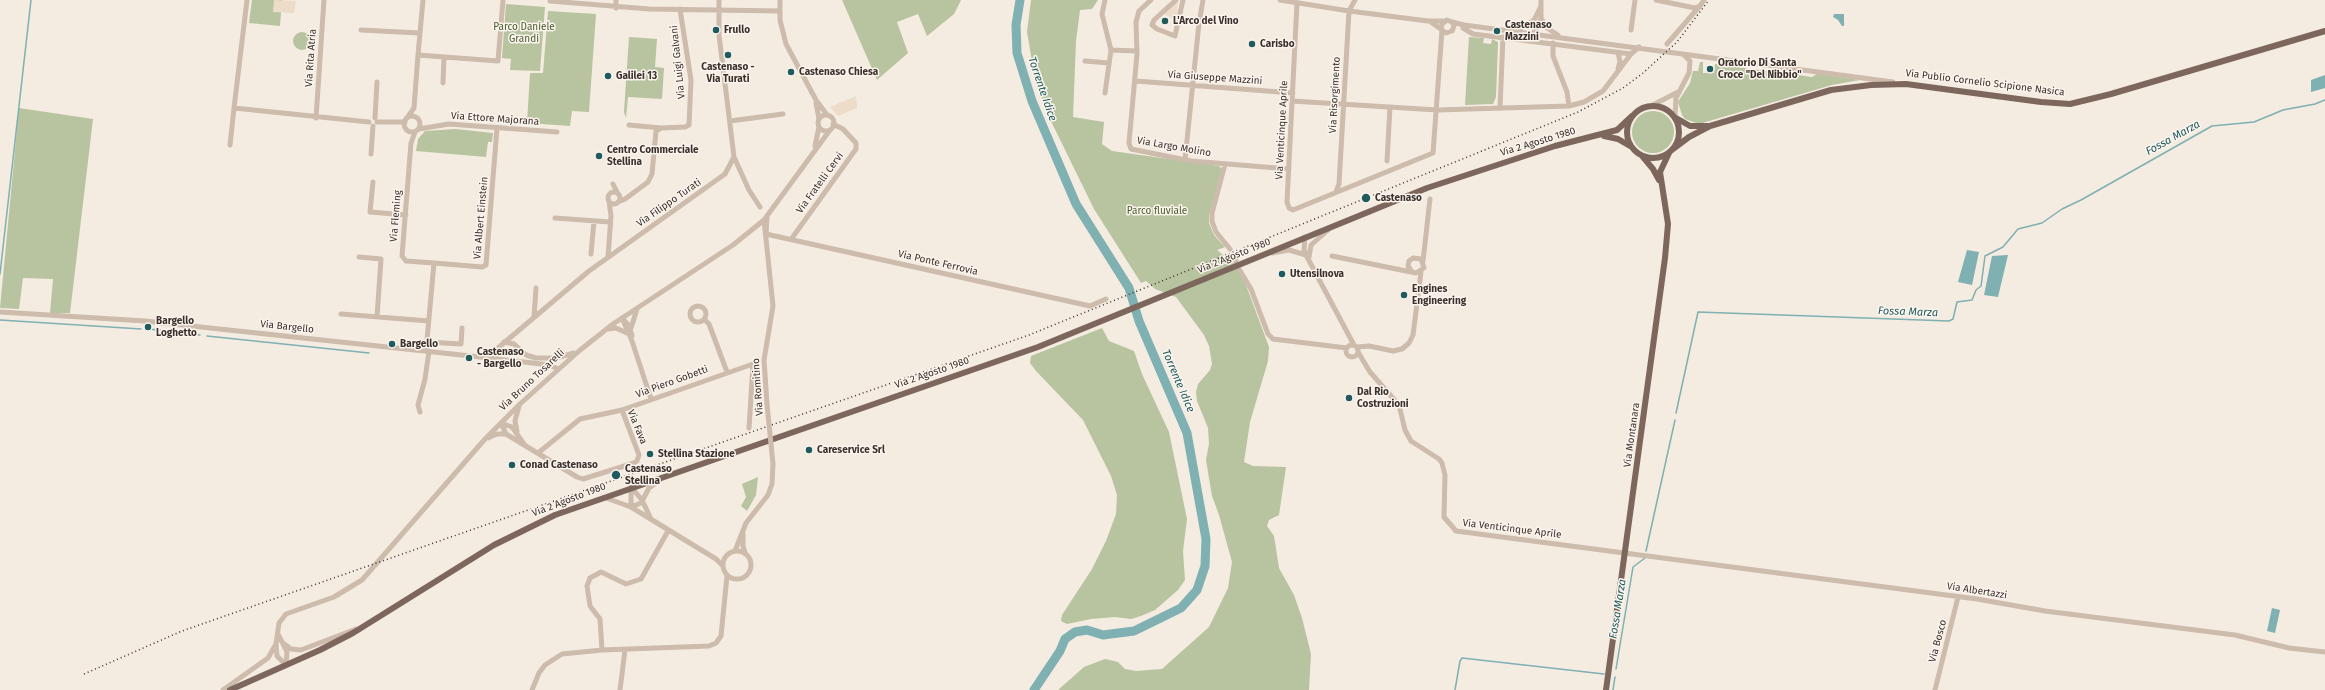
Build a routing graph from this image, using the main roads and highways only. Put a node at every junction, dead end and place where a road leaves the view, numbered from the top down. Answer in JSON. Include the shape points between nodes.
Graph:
{"nodes":[{"id":1,"x":2325,"y":31,"type":"edge"},
{"id":2,"x":1632,"y":116,"type":"junction"},
{"id":3,"x":1675,"y":117,"type":"junction"},
{"id":4,"x":1710,"y":126,"type":"junction"},
{"id":5,"x":1602,"y":136,"type":"junction"},
{"id":6,"x":1631,"y":146,"type":"junction"},
{"id":7,"x":1671,"y":151,"type":"junction"},
{"id":8,"x":1638,"y":154,"type":"junction"},
{"id":9,"x":1661,"y":183,"type":"junction"},
{"id":10,"x":230,"y":690,"type":"edge"},
{"id":11,"x":1606,"y":690,"type":"edge"}],
"edges":[{"from":1,"to":4,"type":"main road","name":"Via Publio Cornelio Scipione Nasica","via":[[2070,104],[1906,84],[1871,84],[1831,90]]},
{"from":2,"to":3,"type":"main road","via":[[1640,109],[1651,106],[1664,108]]},
{"from":2,"to":5,"type":"main road","name":"Via 2 Agosto 1980","via":[[1617,130]]},
{"from":2,"to":6,"type":"main road","via":[[1627,131]]},
{"from":3,"to":4,"type":"main road","via":[[1690,126]]},
{"from":3,"to":7,"type":"main road","via":[[1679,137]]},
{"from":4,"to":7,"type":"main road","via":[[1689,137]]},
{"from":5,"to":6,"type":"main road","name":"Via 2 Agosto 1980","via":[[1618,139]]},
{"from":5,"to":10,"type":"main road","name":"Via 2 Agosto 1980","via":[[1555,146],[1445,182],[1015,355],[555,514],[514,534],[368,625]]},
{"from":6,"to":8,"type":"main road"},
{"from":7,"to":8,"type":"main road","via":[[1650,158]]},
{"from":7,"to":9,"type":"main road","name":"Via Montanara","via":[[1661,167]]},
{"from":8,"to":9,"type":"main road","name":"Via Montanara","via":[[1654,169]]},
{"from":9,"to":11,"type":"main road","name":"Via Montanara","via":[[1666,208],[1667,240]]}]}
